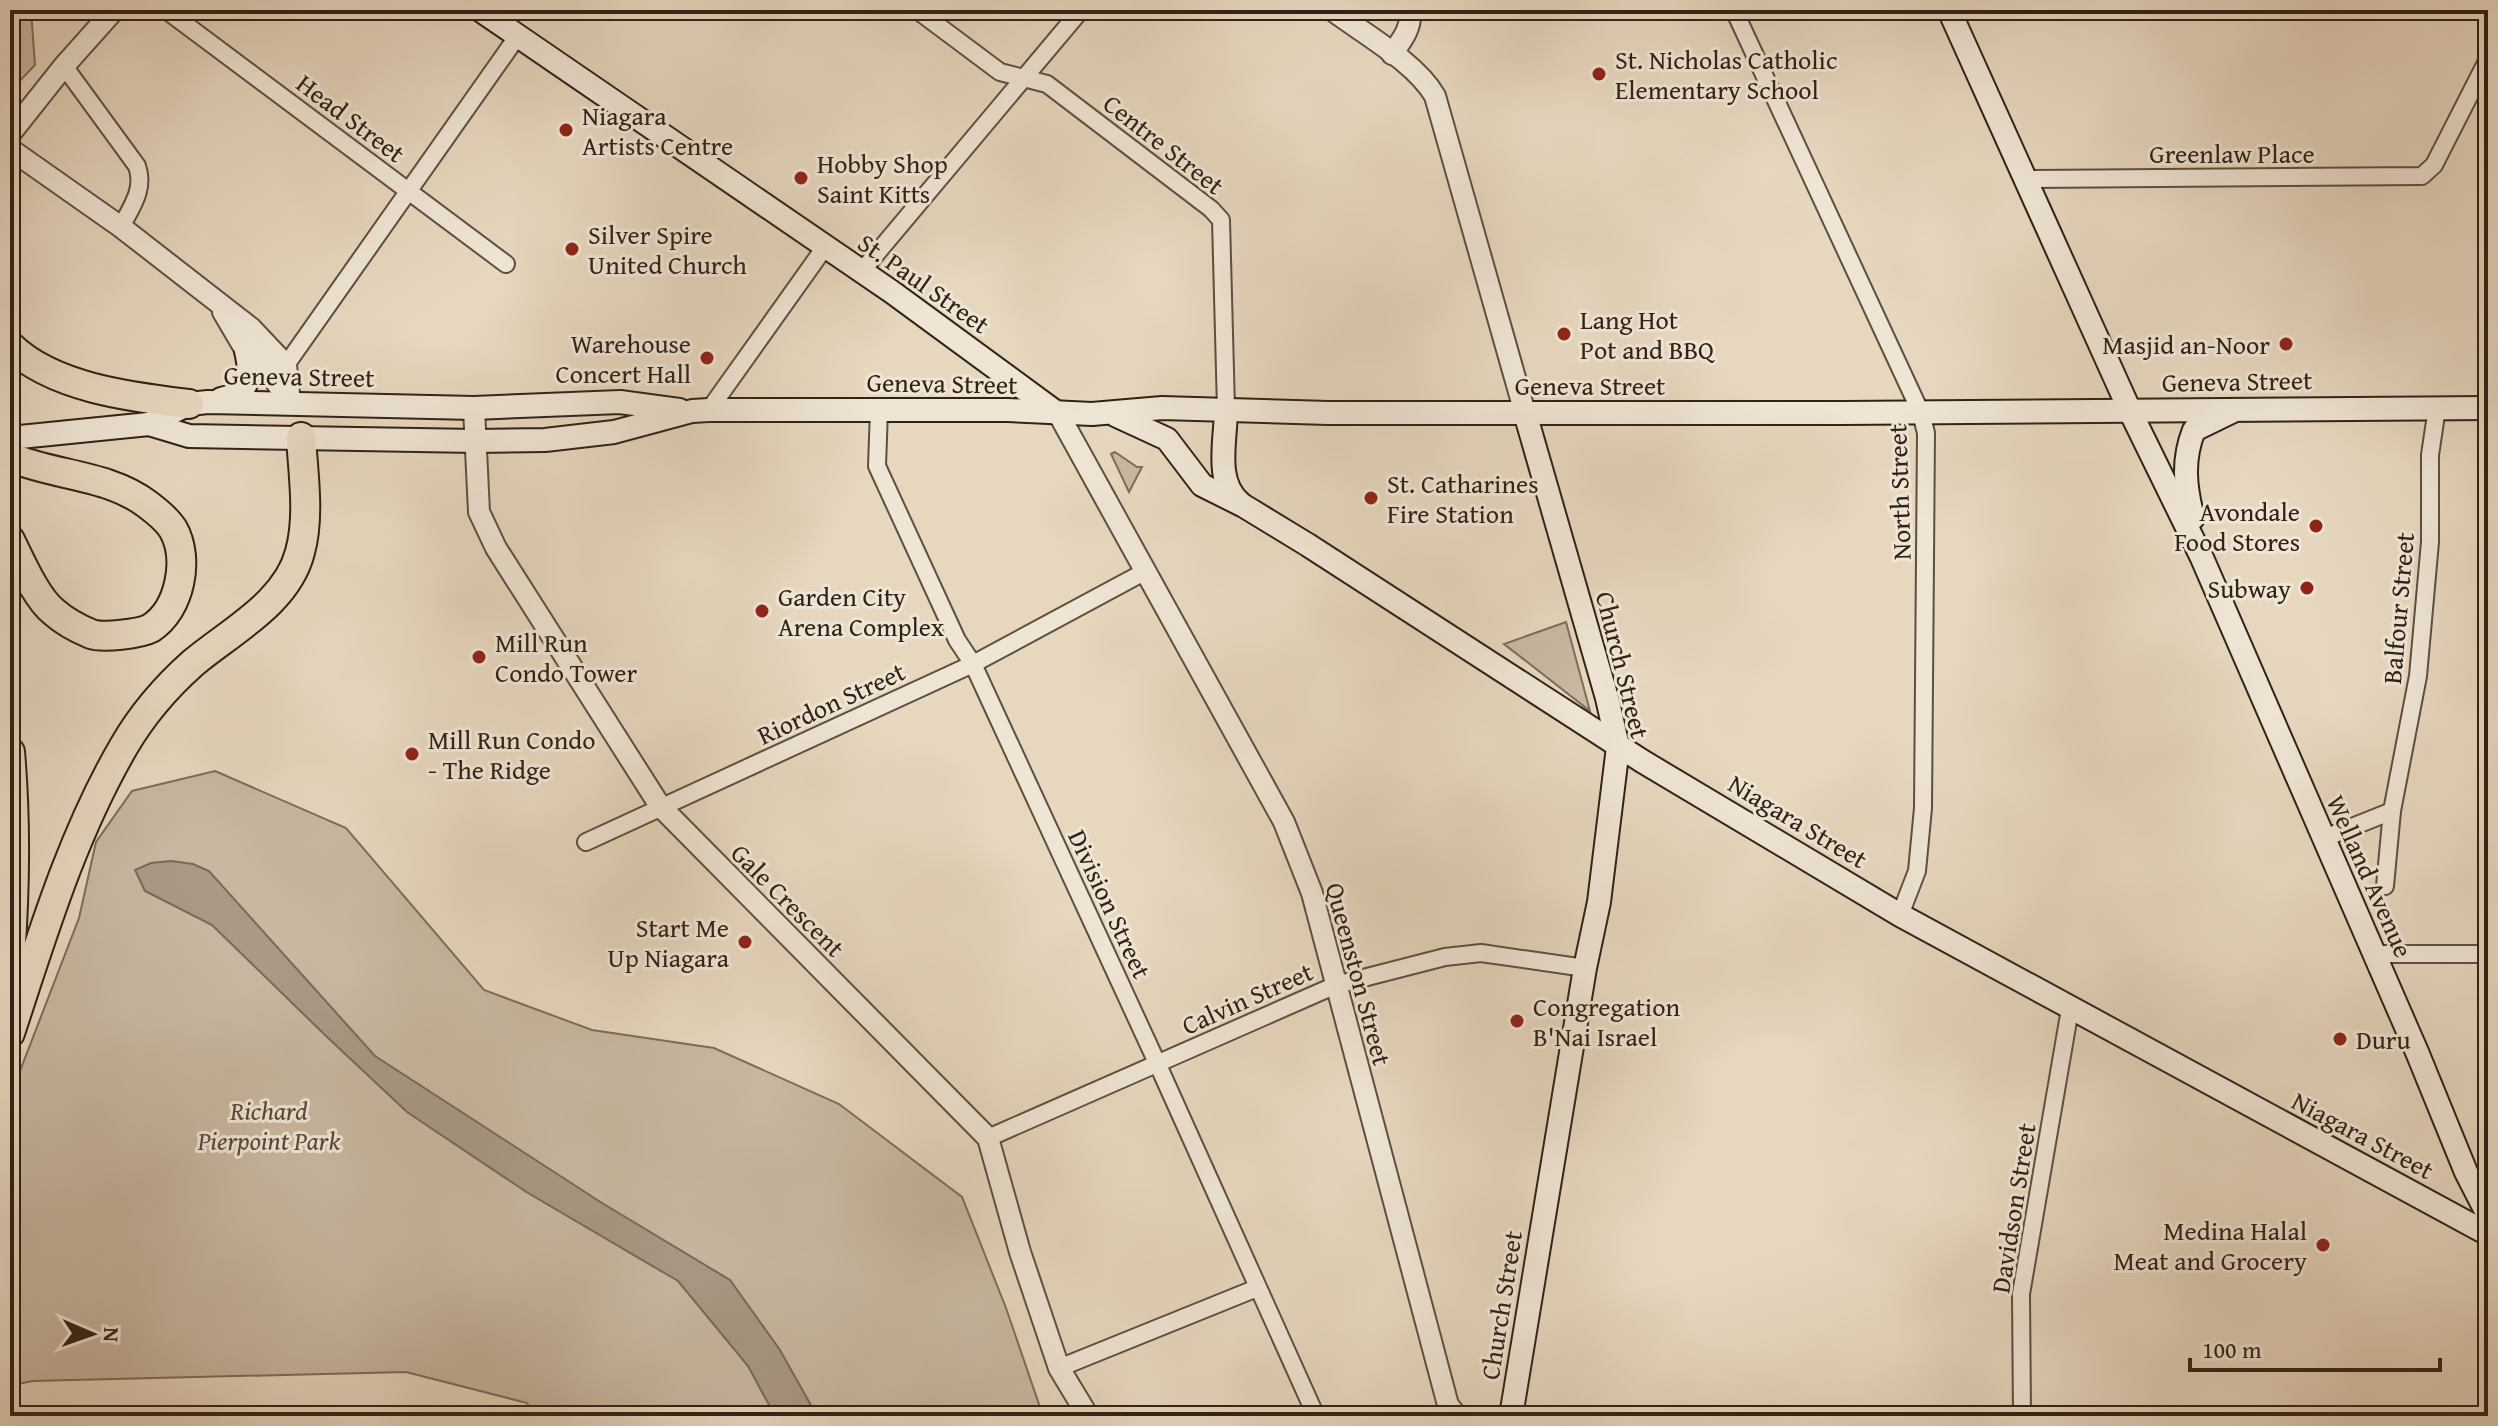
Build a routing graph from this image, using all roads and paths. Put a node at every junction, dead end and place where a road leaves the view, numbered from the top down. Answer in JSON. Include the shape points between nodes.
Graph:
{"nodes":[{"id":1,"x":114,"y":10,"type":"edge"},
{"id":2,"x":166,"y":10,"type":"edge"},
{"id":3,"x":480,"y":10,"type":"edge"},
{"id":4,"x":917,"y":10,"type":"edge"},
{"id":5,"x":1081,"y":10,"type":"edge"},
{"id":6,"x":1332,"y":10,"type":"edge"},
{"id":7,"x":1410,"y":10,"type":"edge"},
{"id":8,"x":1734,"y":10,"type":"edge"},
{"id":9,"x":1949,"y":10,"type":"edge"},
{"id":10,"x":517,"y":37,"type":"junction"},
{"id":11,"x":1392,"y":54,"type":"junction"},
{"id":12,"x":2488,"y":59,"type":"edge"},
{"id":13,"x":64,"y":66,"type":"junction"},
{"id":14,"x":1024,"y":76,"type":"junction"},
{"id":15,"x":10,"y":134,"type":"edge"},
{"id":16,"x":10,"y":149,"type":"edge"},
{"id":17,"x":2026,"y":179,"type":"junction"},
{"id":18,"x":408,"y":191,"type":"junction"},
{"id":19,"x":121,"y":227,"type":"junction"},
{"id":20,"x":825,"y":247,"type":"junction"},
{"id":21,"x":506,"y":264,"type":"dead end"},
{"id":22,"x":861,"y":272,"type":"junction"},
{"id":23,"x":217,"y":301,"type":"junction"},
{"id":24,"x":10,"y":346,"type":"edge"},
{"id":25,"x":246,"y":351,"type":"junction"},
{"id":26,"x":286,"y":365,"type":"junction"},
{"id":27,"x":290,"y":402,"type":"junction"},
{"id":28,"x":198,"y":403,"type":"junction"},
{"id":29,"x":474,"y":408,"type":"junction"},
{"id":30,"x":2241,"y":408,"type":"junction"},
{"id":31,"x":2437,"y":408,"type":"junction"},
{"id":32,"x":2488,"y":408,"type":"edge"},
{"id":33,"x":1226,"y":409,"type":"junction"},
{"id":34,"x":879,"y":410,"type":"junction"},
{"id":35,"x":700,"y":411,"type":"junction"},
{"id":36,"x":2130,"y":411,"type":"junction"},
{"id":37,"x":1058,"y":413,"type":"junction"},
{"id":38,"x":1110,"y":413,"type":"junction"},
{"id":39,"x":1525,"y":413,"type":"junction"},
{"id":40,"x":1921,"y":413,"type":"junction"},
{"id":41,"x":149,"y":424,"type":"junction"},
{"id":42,"x":301,"y":437,"type":"junction"},
{"id":43,"x":476,"y":441,"type":"junction"},
{"id":44,"x":17,"y":450,"type":"edge"},
{"id":45,"x":1244,"y":506,"type":"junction"},
{"id":46,"x":10,"y":540,"type":"edge"},
{"id":47,"x":2202,"y":558,"type":"junction"},
{"id":48,"x":1146,"y":571,"type":"junction"},
{"id":49,"x":973,"y":664,"type":"junction"},
{"id":50,"x":1618,"y":747,"type":"junction"},
{"id":51,"x":10,"y":752,"type":"edge"},
{"id":52,"x":660,"y":806,"type":"junction"},
{"id":53,"x":2392,"y":811,"type":"junction"},
{"id":54,"x":2322,"y":839,"type":"junction"},
{"id":55,"x":586,"y":842,"type":"dead end"},
{"id":56,"x":2385,"y":886,"type":"dead end"},
{"id":57,"x":1900,"y":915,"type":"junction"},
{"id":58,"x":2373,"y":954,"type":"junction"},
{"id":59,"x":2488,"y":954,"type":"edge"},
{"id":60,"x":10,"y":958,"type":"edge"},
{"id":61,"x":1585,"y":968,"type":"junction"},
{"id":62,"x":1336,"y":985,"type":"junction"},
{"id":63,"x":2070,"y":1009,"type":"junction"},
{"id":64,"x":10,"y":1033,"type":"edge"},
{"id":65,"x":1158,"y":1065,"type":"junction"},
{"id":66,"x":988,"y":1138,"type":"junction"},
{"id":67,"x":2488,"y":1215,"type":"edge"},
{"id":68,"x":2488,"y":1234,"type":"edge"},
{"id":69,"x":1257,"y":1288,"type":"junction"},
{"id":70,"x":1059,"y":1368,"type":"junction"},
{"id":71,"x":1088,"y":1416,"type":"edge"},
{"id":72,"x":1316,"y":1416,"type":"edge"},
{"id":73,"x":1457,"y":1416,"type":"edge"},
{"id":74,"x":1511,"y":1416,"type":"edge"},
{"id":75,"x":2022,"y":1416,"type":"edge"}],
"edges":[{"from":1,"to":13,"type":"street"},
{"from":2,"to":18,"type":"street","name":"Head Street"},
{"from":3,"to":10,"type":"main road","name":"St. Paul Street"},
{"from":4,"to":14,"type":"street","name":"Centre Street","via":[[1000,72]]},
{"from":5,"to":14,"type":"street"},
{"from":6,"to":11,"type":"street","name":"Church Street"},
{"from":7,"to":11,"type":"street","via":[[1406,35]]},
{"from":8,"to":40,"type":"street","name":"North Street"},
{"from":9,"to":17,"type":"main road"},
{"from":10,"to":18,"type":"street"},
{"from":10,"to":20,"type":"main road","name":"St. Paul Street"},
{"from":11,"to":39,"type":"street","name":"Church Street","via":[[1435,96]]},
{"from":12,"to":17,"type":"street","name":"Greenlaw Place","via":[[2434,165],[2422,176]]},
{"from":13,"to":15,"type":"street"},
{"from":13,"to":19,"type":"street","via":[[137,166],[138,196]]},
{"from":14,"to":22,"type":"street"},
{"from":14,"to":33,"type":"street","name":"Centre Street","via":[[1047,84],[1221,220]]},
{"from":16,"to":19,"type":"street"},
{"from":17,"to":36,"type":"main road"},
{"from":18,"to":21,"type":"street","name":"Head Street"},
{"from":18,"to":26,"type":"street"},
{"from":19,"to":23,"type":"street"},
{"from":20,"to":22,"type":"main road","name":"St. Paul Street"},
{"from":20,"to":35,"type":"street"},
{"from":22,"to":37,"type":"main road","name":"St. Paul Street"},
{"from":23,"to":25,"type":"street"},
{"from":23,"to":26,"type":"street"},
{"from":24,"to":28,"type":"highway","via":[[21,357],[75,382],[116,395]]},
{"from":25,"to":27,"type":"street"},
{"from":25,"to":28,"type":"main road","via":[[251,371],[242,390]]},
{"from":26,"to":27,"type":"street"},
{"from":27,"to":28,"type":"main road","name":"Geneva Street"},
{"from":27,"to":29,"type":"main road","name":"Geneva Street"},
{"from":27,"to":42,"type":"main road"},
{"from":28,"to":41,"type":"main road","name":"Geneva Street"},
{"from":29,"to":35,"type":"main road","name":"Geneva Street","via":[[620,402]]},
{"from":29,"to":43,"type":"street","name":"Gale Crescent"},
{"from":30,"to":31,"type":"main road","name":"Geneva Street"},
{"from":30,"to":36,"type":"main road","name":"Geneva Street"},
{"from":30,"to":47,"type":"main road","via":[[2194,430],[2186,452],[2186,492]]},
{"from":31,"to":32,"type":"main road","name":"Geneva Street"},
{"from":31,"to":53,"type":"street","name":"Balfour Street","via":[[2418,676]]},
{"from":33,"to":38,"type":"main road","name":"Geneva Street"},
{"from":33,"to":39,"type":"main road","name":"Geneva Street"},
{"from":33,"to":45,"type":"main road","via":[[1223,471],[1233,497]]},
{"from":34,"to":35,"type":"main road","name":"Geneva Street"},
{"from":34,"to":37,"type":"main road","name":"Geneva Street"},
{"from":34,"to":49,"type":"street","name":"Division Street","via":[[877,466]]},
{"from":35,"to":43,"type":"main road","name":"Geneva Street","via":[[614,432]]},
{"from":36,"to":40,"type":"main road","name":"Geneva Street"},
{"from":36,"to":47,"type":"main road"},
{"from":37,"to":38,"type":"main road","name":"Geneva Street"},
{"from":37,"to":48,"type":"street","name":"Queenston Street"},
{"from":38,"to":45,"type":"main road","name":"Niagara Street","via":[[1167,439],[1202,485]]},
{"from":39,"to":40,"type":"main road","name":"Geneva Street"},
{"from":39,"to":50,"type":"main road","name":"Church Street"},
{"from":40,"to":57,"type":"street","name":"North Street","via":[[1926,433],[1923,808],[1917,871]]},
{"from":41,"to":42,"type":"main road","name":"Geneva Street","via":[[189,436]]},
{"from":41,"to":44,"type":"main road","name":"Geneva Street"},
{"from":42,"to":43,"type":"main road","name":"Geneva Street"},
{"from":42,"to":64,"type":"highway","via":[[303,529],[293,572],[263,607],[159,698],[125,745],[81,833]]},
{"from":43,"to":52,"type":"street","name":"Gale Crescent","via":[[479,512],[496,548]]},
{"from":44,"to":46,"type":"highway","via":[[146,503],[173,529],[183,563],[172,604],[150,628],[93,635],[52,611]]},
{"from":45,"to":50,"type":"main road","name":"Niagara Street"},
{"from":47,"to":54,"type":"main road","name":"Welland Avenue"},
{"from":48,"to":49,"type":"street","name":"Riordon Street"},
{"from":48,"to":62,"type":"street","name":"Queenston Street","via":[[1284,822],[1312,893]]},
{"from":49,"to":52,"type":"street","name":"Riordon Street"},
{"from":49,"to":65,"type":"street","name":"Division Street"},
{"from":50,"to":57,"type":"main road","name":"Niagara Street"},
{"from":50,"to":61,"type":"main road","name":"Church Street","via":[[1599,902]]},
{"from":51,"to":60,"type":"highway","via":[[15,891]]},
{"from":52,"to":55,"type":"street","name":"Riordon Street"},
{"from":52,"to":66,"type":"street","name":"Gale Crescent"},
{"from":53,"to":54,"type":"street"},
{"from":53,"to":56,"type":"street","name":"Balfour Street"},
{"from":54,"to":58,"type":"main road","name":"Welland Avenue"},
{"from":57,"to":63,"type":"main road","name":"Niagara Street"},
{"from":58,"to":59,"type":"street"},
{"from":58,"to":67,"type":"main road","name":"Welland Avenue"},
{"from":61,"to":62,"type":"street","name":"Calvin Street","via":[[1481,953]]},
{"from":61,"to":74,"type":"main road","name":"Church Street"},
{"from":62,"to":65,"type":"street","name":"Calvin Street"},
{"from":62,"to":73,"type":"street","name":"Queenston Street","via":[[1448,1405]]},
{"from":63,"to":68,"type":"main road","name":"Niagara Street"},
{"from":63,"to":75,"type":"street","name":"Davidson Street","via":[[2021,1294]]},
{"from":65,"to":66,"type":"street","name":"Calvin Street"},
{"from":65,"to":69,"type":"street","name":"Division Street"},
{"from":66,"to":70,"type":"street","name":"Gale Crescent"},
{"from":69,"to":70,"type":"street"},
{"from":69,"to":72,"type":"street","name":"Division Street"},
{"from":70,"to":71,"type":"street","name":"Gale Crescent"}]}
